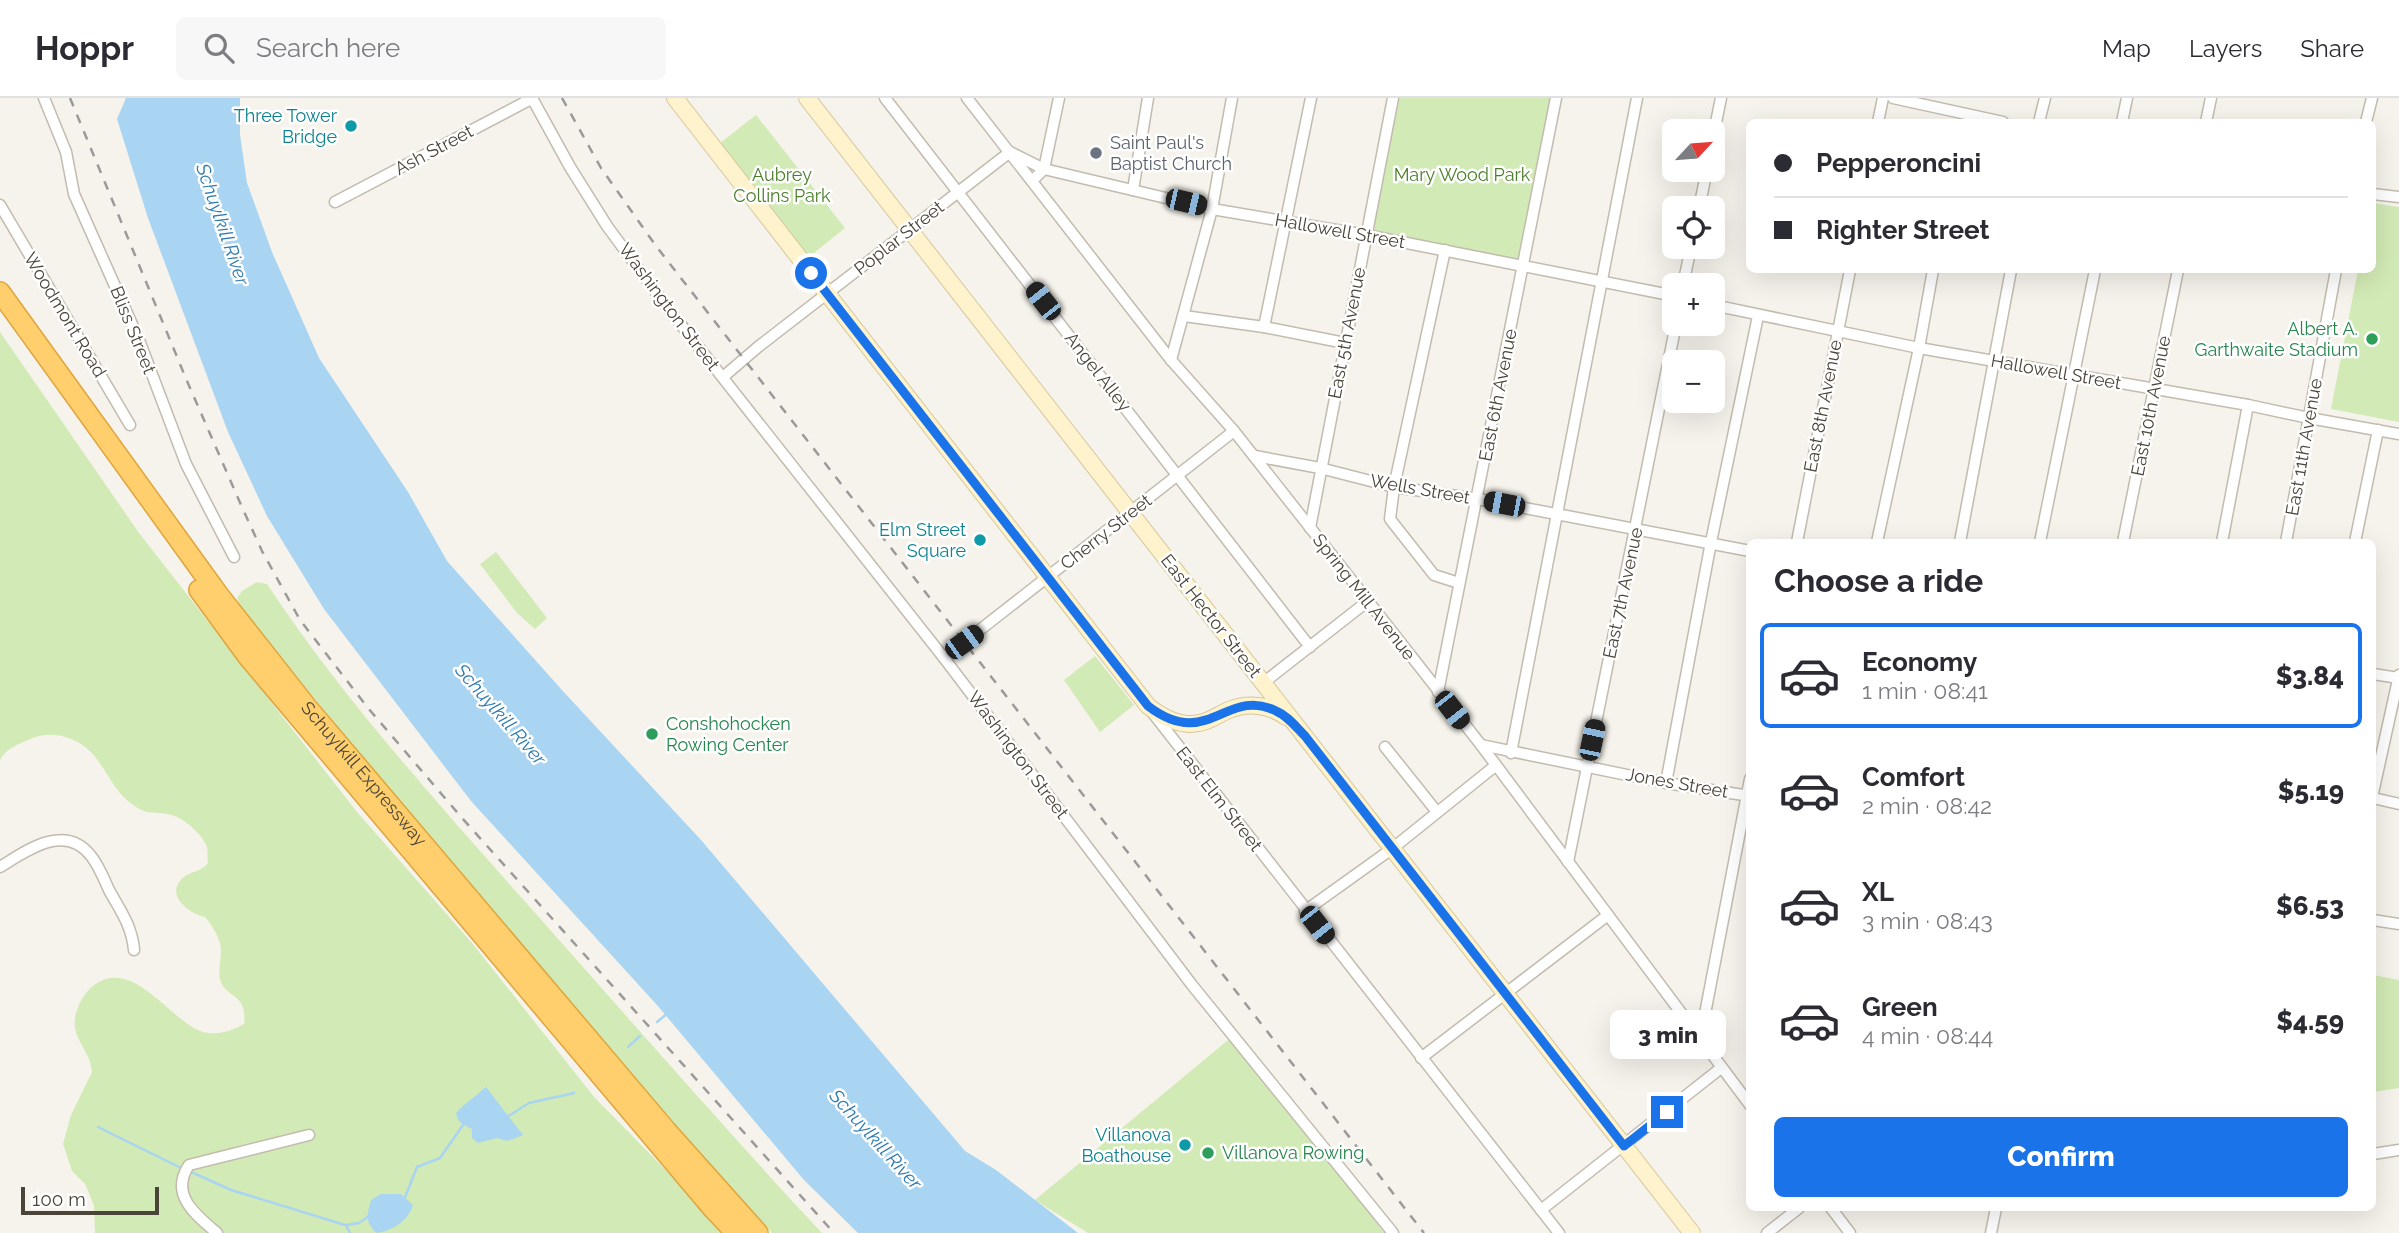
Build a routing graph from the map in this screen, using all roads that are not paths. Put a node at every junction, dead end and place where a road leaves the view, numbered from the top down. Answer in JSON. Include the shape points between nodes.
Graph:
{"nodes":[{"id":1,"x":44,"y":98,"type":"edge"},
{"id":2,"x":532,"y":98,"type":"edge"},
{"id":3,"x":675,"y":98,"type":"edge"},
{"id":4,"x":807,"y":98,"type":"edge"},
{"id":5,"x":885,"y":98,"type":"edge"},
{"id":6,"x":967,"y":98,"type":"edge"},
{"id":7,"x":1059,"y":98,"type":"edge"},
{"id":8,"x":1149,"y":98,"type":"edge"},
{"id":9,"x":1232,"y":98,"type":"edge"},
{"id":10,"x":1311,"y":98,"type":"edge"},
{"id":11,"x":1393,"y":98,"type":"edge"},
{"id":12,"x":1556,"y":98,"type":"edge"},
{"id":13,"x":1637,"y":98,"type":"edge"},
{"id":14,"x":1721,"y":98,"type":"edge"},
{"id":15,"x":1883,"y":98,"type":"edge"},
{"id":16,"x":1893,"y":98,"type":"edge"},
{"id":17,"x":2045,"y":98,"type":"edge"},
{"id":18,"x":2127,"y":98,"type":"edge"},
{"id":19,"x":2211,"y":98,"type":"edge"},
{"id":20,"x":2372,"y":98,"type":"edge"},
{"id":21,"x":1959,"y":118,"type":"edge"},
{"id":22,"x":1717,"y":119,"type":"edge"},
{"id":23,"x":1879,"y":119,"type":"edge"},
{"id":24,"x":2040,"y":119,"type":"edge"},
{"id":25,"x":2123,"y":119,"type":"edge"},
{"id":26,"x":2207,"y":119,"type":"edge"},
{"id":27,"x":2367,"y":119,"type":"edge"},
{"id":28,"x":1010,"y":152,"type":"junction"},
{"id":29,"x":1044,"y":169,"type":"junction"},
{"id":30,"x":1032,"y":181,"type":"junction"},
{"id":31,"x":1133,"y":190,"type":"junction"},
{"id":32,"x":959,"y":192,"type":"junction"},
{"id":33,"x":2376,"y":194,"type":"edge"},
{"id":34,"x":2399,"y":197,"type":"edge"},
{"id":35,"x":334,"y":202,"type":"dead end"},
{"id":36,"x":0,"y":205,"type":"edge"},
{"id":37,"x":1212,"y":209,"type":"junction"},
{"id":38,"x":1285,"y":220,"type":"junction"},
{"id":39,"x":911,"y":229,"type":"junction"},
{"id":40,"x":1366,"y":235,"type":"junction"},
{"id":41,"x":1445,"y":250,"type":"junction"},
{"id":42,"x":1524,"y":266,"type":"junction"},
{"id":43,"x":1849,"y":273,"type":"edge"},
{"id":44,"x":1932,"y":273,"type":"edge"},
{"id":45,"x":2010,"y":273,"type":"edge"},
{"id":46,"x":2094,"y":273,"type":"edge"},
{"id":47,"x":2177,"y":273,"type":"edge"},
{"id":48,"x":2335,"y":273,"type":"edge"},
{"id":49,"x":1602,"y":284,"type":"junction"},
{"id":50,"x":0,"y":292,"type":"edge"},
{"id":51,"x":828,"y":293,"type":"junction"},
{"id":52,"x":1662,"y":294,"type":"edge"},
{"id":53,"x":1725,"y":308,"type":"edge"},
{"id":54,"x":0,"y":314,"type":"edge"},
{"id":55,"x":1184,"y":316,"type":"junction"},
{"id":56,"x":1758,"y":316,"type":"junction"},
{"id":57,"x":1264,"y":327,"type":"junction"},
{"id":58,"x":1838,"y":330,"type":"junction"},
{"id":59,"x":1674,"y":336,"type":"edge"},
{"id":60,"x":1345,"y":343,"type":"junction"},
{"id":61,"x":1919,"y":348,"type":"junction"},
{"id":62,"x":1171,"y":360,"type":"junction"},
{"id":63,"x":1993,"y":361,"type":"junction"},
{"id":64,"x":2075,"y":376,"type":"junction"},
{"id":65,"x":723,"y":377,"type":"junction"},
{"id":66,"x":2155,"y":389,"type":"junction"},
{"id":67,"x":2248,"y":405,"type":"junction"},
{"id":68,"x":2309,"y":418,"type":"junction"},
{"id":69,"x":130,"y":425,"type":"dead end"},
{"id":70,"x":2378,"y":430,"type":"junction"},
{"id":71,"x":1234,"y":431,"type":"junction"},
{"id":72,"x":2399,"y":434,"type":"edge"},
{"id":73,"x":1255,"y":456,"type":"junction"},
{"id":74,"x":1320,"y":468,"type":"junction"},
{"id":75,"x":1178,"y":476,"type":"junction"},
{"id":76,"x":1394,"y":487,"type":"junction"},
{"id":77,"x":1478,"y":499,"type":"junction"},
{"id":78,"x":1131,"y":512,"type":"junction"},
{"id":79,"x":1556,"y":515,"type":"junction"},
{"id":80,"x":1310,"y":528,"type":"junction"},
{"id":81,"x":1636,"y":531,"type":"junction"},
{"id":82,"x":1798,"y":539,"type":"edge"},
{"id":83,"x":1878,"y":539,"type":"edge"},
{"id":84,"x":1961,"y":539,"type":"edge"},
{"id":85,"x":2041,"y":539,"type":"edge"},
{"id":86,"x":2124,"y":539,"type":"edge"},
{"id":87,"x":2223,"y":539,"type":"edge"},
{"id":88,"x":2287,"y":539,"type":"edge"},
{"id":89,"x":2356,"y":539,"type":"edge"},
{"id":90,"x":1711,"y":542,"type":"junction"},
{"id":91,"x":1746,"y":550,"type":"edge"},
{"id":92,"x":234,"y":557,"type":"dead end"},
{"id":93,"x":1049,"y":577,"type":"junction"},
{"id":94,"x":1459,"y":583,"type":"junction"},
{"id":95,"x":1368,"y":601,"type":"junction"},
{"id":96,"x":1310,"y":647,"type":"junction"},
{"id":97,"x":944,"y":658,"type":"junction"},
{"id":98,"x":2376,"y":674,"type":"edge"},
{"id":99,"x":2399,"y":677,"type":"edge"},
{"id":100,"x":1263,"y":683,"type":"junction"},
{"id":101,"x":1438,"y":692,"type":"junction"},
{"id":102,"x":1148,"y":706,"type":"junction"},
{"id":103,"x":1245,"y":706,"type":"junction"},
{"id":104,"x":1197,"y":724,"type":"junction"},
{"id":105,"x":1305,"y":736,"type":"junction"},
{"id":106,"x":1480,"y":745,"type":"junction"},
{"id":107,"x":1385,"y":747,"type":"dead end"},
{"id":108,"x":1511,"y":753,"type":"junction"},
{"id":109,"x":1188,"y":759,"type":"junction"},
{"id":110,"x":1495,"y":766,"type":"junction"},
{"id":111,"x":1587,"y":766,"type":"junction"},
{"id":112,"x":2376,"y":782,"type":"edge"},
{"id":113,"x":1666,"y":783,"type":"junction"},
{"id":114,"x":1746,"y":795,"type":"edge"},
{"id":115,"x":2376,"y":797,"type":"edge"},
{"id":116,"x":2399,"y":804,"type":"edge"},
{"id":117,"x":1746,"y":805,"type":"edge"},
{"id":118,"x":1437,"y":812,"type":"junction"},
{"id":119,"x":1393,"y":848,"type":"junction"},
{"id":120,"x":1568,"y":862,"type":"junction"},
{"id":121,"x":0,"y":867,"type":"edge"},
{"id":122,"x":1306,"y":911,"type":"junction"},
{"id":123,"x":1608,"y":915,"type":"junction"},
{"id":124,"x":2376,"y":921,"type":"edge"},
{"id":125,"x":2399,"y":925,"type":"edge"},
{"id":126,"x":134,"y":950,"type":"dead end"},
{"id":127,"x":1506,"y":994,"type":"junction"},
{"id":128,"x":1700,"y":1040,"type":"junction"},
{"id":129,"x":1421,"y":1058,"type":"junction"},
{"id":130,"x":1721,"y":1068,"type":"junction"},
{"id":131,"x":1746,"y":1100,"type":"edge"},
{"id":132,"x":309,"y":1135,"type":"dead end"},
{"id":133,"x":1624,"y":1146,"type":"junction"},
{"id":134,"x":2399,"y":1150,"type":"edge"},
{"id":135,"x":2376,"y":1154,"type":"edge"},
{"id":136,"x":1541,"y":1210,"type":"junction"},
{"id":137,"x":1795,"y":1211,"type":"edge"},
{"id":138,"x":1833,"y":1211,"type":"edge"},
{"id":139,"x":1995,"y":1211,"type":"edge"},
{"id":140,"x":217,"y":1233,"type":"edge"},
{"id":141,"x":736,"y":1233,"type":"edge"},
{"id":142,"x":758,"y":1233,"type":"edge"},
{"id":143,"x":1393,"y":1233,"type":"edge"},
{"id":144,"x":1559,"y":1233,"type":"edge"},
{"id":145,"x":1692,"y":1233,"type":"edge"},
{"id":146,"x":1767,"y":1233,"type":"edge"},
{"id":147,"x":1850,"y":1233,"type":"edge"},
{"id":148,"x":1991,"y":1233,"type":"edge"}],
"edges":[{"from":1,"to":92,"type":"street","name":"Bliss Street","via":[[66,152],[74,194],[139,340],[186,464]]},
{"from":2,"to":35,"type":"street","name":"Ash Street"},
{"from":2,"to":65,"type":"street","name":"Washington Street","via":[[607,226]]},
{"from":3,"to":51,"type":"main road","name":"East Elm Street"},
{"from":4,"to":39,"type":"main road","name":"East Hector Street"},
{"from":5,"to":32,"type":"street","name":"Angel Alley"},
{"from":6,"to":28,"type":"street","name":"Spring Mill Avenue"},
{"from":7,"to":29,"type":"street"},
{"from":8,"to":31,"type":"street"},
{"from":9,"to":37,"type":"street"},
{"from":10,"to":38,"type":"street"},
{"from":11,"to":40,"type":"street","name":"East 5th Avenue"},
{"from":12,"to":42,"type":"street","name":"East 6th Avenue"},
{"from":13,"to":49,"type":"street"},
{"from":14,"to":22,"type":"street"},
{"from":15,"to":23,"type":"street"},
{"from":16,"to":21,"type":"street"},
{"from":17,"to":24,"type":"street"},
{"from":18,"to":25,"type":"street"},
{"from":19,"to":26,"type":"street"},
{"from":20,"to":27,"type":"street"},
{"from":28,"to":29,"type":"street","name":"Hallowell Street"},
{"from":28,"to":30,"type":"street","name":"Spring Mill Avenue"},
{"from":28,"to":32,"type":"street","name":"Poplar Street"},
{"from":29,"to":30,"type":"street"},
{"from":29,"to":31,"type":"street","name":"Hallowell Street"},
{"from":30,"to":62,"type":"street","name":"Spring Mill Avenue"},
{"from":31,"to":37,"type":"street","name":"Hallowell Street"},
{"from":32,"to":39,"type":"street","name":"Poplar Street"},
{"from":32,"to":75,"type":"street","name":"Angel Alley"},
{"from":33,"to":34,"type":"street"},
{"from":36,"to":69,"type":"street","name":"Woodmont Road"},
{"from":37,"to":38,"type":"street","name":"Hallowell Street"},
{"from":37,"to":55,"type":"street"},
{"from":38,"to":40,"type":"street","name":"Hallowell Street"},
{"from":38,"to":57,"type":"street"},
{"from":39,"to":51,"type":"street","name":"Poplar Street"},
{"from":39,"to":78,"type":"main road","name":"East Hector Street"},
{"from":40,"to":41,"type":"street","name":"Hallowell Street"},
{"from":40,"to":60,"type":"street","name":"East 5th Avenue"},
{"from":41,"to":42,"type":"street","name":"Hallowell Street"},
{"from":41,"to":76,"type":"street"},
{"from":42,"to":49,"type":"street","name":"Hallowell Street"},
{"from":42,"to":77,"type":"street","name":"East 6th Avenue"},
{"from":43,"to":58,"type":"street","name":"East 8th Avenue"},
{"from":44,"to":61,"type":"street"},
{"from":45,"to":63,"type":"street"},
{"from":46,"to":64,"type":"street"},
{"from":47,"to":66,"type":"street","name":"East 10th Avenue"},
{"from":48,"to":68,"type":"street","name":"East 11th Avenue"},
{"from":49,"to":52,"type":"street","name":"Hallowell Street"},
{"from":49,"to":79,"type":"street"},
{"from":50,"to":142,"type":"highway","name":"Schuylkill Expressway","via":[[218,594],[307,707]]},
{"from":51,"to":65,"type":"street","name":"Poplar Street"},
{"from":51,"to":93,"type":"main road","name":"East Elm Street"},
{"from":53,"to":56,"type":"street","name":"Hallowell Street"},
{"from":54,"to":141,"type":"highway","name":"Schuylkill Expressway","via":[[248,657]]},
{"from":55,"to":57,"type":"street"},
{"from":55,"to":62,"type":"street"},
{"from":56,"to":58,"type":"street","name":"Hallowell Street"},
{"from":56,"to":90,"type":"street"},
{"from":57,"to":60,"type":"street"},
{"from":58,"to":61,"type":"street","name":"Hallowell Street"},
{"from":58,"to":82,"type":"street","name":"East 8th Avenue"},
{"from":59,"to":81,"type":"street","name":"East 7th Avenue"},
{"from":60,"to":74,"type":"street","name":"East 5th Avenue"},
{"from":61,"to":63,"type":"street","name":"Hallowell Street"},
{"from":61,"to":83,"type":"street"},
{"from":62,"to":71,"type":"street","name":"Spring Mill Avenue"},
{"from":63,"to":64,"type":"street","name":"Hallowell Street"},
{"from":63,"to":84,"type":"street"},
{"from":64,"to":66,"type":"street","name":"Hallowell Street"},
{"from":64,"to":85,"type":"street"},
{"from":65,"to":97,"type":"street","name":"Washington Street"},
{"from":66,"to":67,"type":"street","name":"Hallowell Street"},
{"from":66,"to":86,"type":"street","name":"East 10th Avenue"},
{"from":67,"to":68,"type":"street","name":"Hallowell Street"},
{"from":67,"to":87,"type":"street"},
{"from":68,"to":70,"type":"street","name":"Hallowell Street"},
{"from":68,"to":88,"type":"street","name":"East 11th Avenue"},
{"from":70,"to":72,"type":"street","name":"Hallowell Street"},
{"from":70,"to":89,"type":"street"},
{"from":71,"to":73,"type":"street","name":"Spring Mill Avenue"},
{"from":71,"to":75,"type":"street","name":"Cherry Street"},
{"from":73,"to":74,"type":"street","name":"Wells Street"},
{"from":73,"to":80,"type":"street","name":"Spring Mill Avenue"},
{"from":74,"to":76,"type":"street","name":"Wells Street"},
{"from":74,"to":80,"type":"street","name":"East 5th Avenue"},
{"from":75,"to":78,"type":"street","name":"Cherry Street"},
{"from":75,"to":96,"type":"street","name":"Angel Alley"},
{"from":76,"to":77,"type":"street","name":"Wells Street"},
{"from":76,"to":94,"type":"street","via":[[1390,519],[1434,575]]},
{"from":77,"to":79,"type":"street","name":"Wells Street"},
{"from":77,"to":94,"type":"street","name":"East 6th Avenue"},
{"from":78,"to":93,"type":"street","name":"Cherry Street"},
{"from":78,"to":100,"type":"main road","name":"East Hector Street"},
{"from":79,"to":81,"type":"street","name":"Wells Street"},
{"from":79,"to":108,"type":"street"},
{"from":80,"to":95,"type":"street","name":"Spring Mill Avenue"},
{"from":81,"to":90,"type":"street","name":"Wells Street"},
{"from":81,"to":111,"type":"street","name":"East 7th Avenue"},
{"from":90,"to":91,"type":"street","name":"Wells Street"},
{"from":90,"to":113,"type":"street"},
{"from":93,"to":97,"type":"street","name":"Cherry Street"},
{"from":93,"to":102,"type":"main road","name":"East Elm Street"},
{"from":94,"to":101,"type":"street","name":"East 6th Avenue"},
{"from":95,"to":96,"type":"street"},
{"from":95,"to":101,"type":"street","name":"Spring Mill Avenue"},
{"from":96,"to":100,"type":"street"},
{"from":97,"to":143,"type":"street","name":"Washington Street","via":[[1192,985]]},
{"from":98,"to":99,"type":"street"},
{"from":99,"to":112,"type":"street"},
{"from":100,"to":103,"type":"main road","via":[[1258,697]]},
{"from":100,"to":105,"type":"main road","name":"East Hector Street"},
{"from":101,"to":106,"type":"street","name":"Spring Mill Avenue"},
{"from":102,"to":104,"type":"main road","via":[[1176,722]]},
{"from":102,"to":109,"type":"street","name":"East Elm Street"},
{"from":103,"to":104,"type":"main road"},
{"from":103,"to":105,"type":"main road","via":[[1276,710]]},
{"from":104,"to":109,"type":"street","via":[[1181,741]]},
{"from":105,"to":119,"type":"main road","name":"East Hector Street"},
{"from":106,"to":108,"type":"street","name":"Jones Street"},
{"from":106,"to":110,"type":"street","name":"Spring Mill Avenue"},
{"from":107,"to":118,"type":"street"},
{"from":108,"to":111,"type":"street","name":"Jones Street"},
{"from":109,"to":122,"type":"street","name":"East Elm Street"},
{"from":110,"to":118,"type":"street"},
{"from":110,"to":120,"type":"street","name":"Spring Mill Avenue"},
{"from":111,"to":113,"type":"street","name":"Jones Street"},
{"from":111,"to":120,"type":"street","name":"East 7th Avenue"},
{"from":113,"to":114,"type":"street","name":"Jones Street"},
{"from":115,"to":116,"type":"street"},
{"from":117,"to":128,"type":"street"},
{"from":118,"to":119,"type":"street"},
{"from":119,"to":122,"type":"street"},
{"from":119,"to":127,"type":"main road","name":"East Hector Street"},
{"from":120,"to":123,"type":"street","name":"Spring Mill Avenue"},
{"from":121,"to":126,"type":"street","via":[[48,841],[77,844],[91,856],[132,933]]},
{"from":122,"to":129,"type":"street","name":"East Elm Street"},
{"from":123,"to":127,"type":"street"},
{"from":123,"to":128,"type":"street","name":"Spring Mill Avenue"},
{"from":124,"to":125,"type":"street"},
{"from":127,"to":129,"type":"street"},
{"from":127,"to":133,"type":"main road","name":"East Hector Street"},
{"from":128,"to":130,"type":"street","name":"Spring Mill Avenue"},
{"from":129,"to":136,"type":"street","name":"East Elm Street"},
{"from":130,"to":131,"type":"street","name":"Spring Mill Avenue"},
{"from":130,"to":133,"type":"street"},
{"from":132,"to":140,"type":"street","via":[[186,1170],[181,1189],[187,1204]]},
{"from":133,"to":136,"type":"street"},
{"from":133,"to":145,"type":"main road","name":"East Hector Street"},
{"from":134,"to":135,"type":"street"},
{"from":136,"to":144,"type":"street","name":"East Elm Street"},
{"from":137,"to":146,"type":"street"},
{"from":138,"to":147,"type":"street"},
{"from":139,"to":148,"type":"street"}]}
